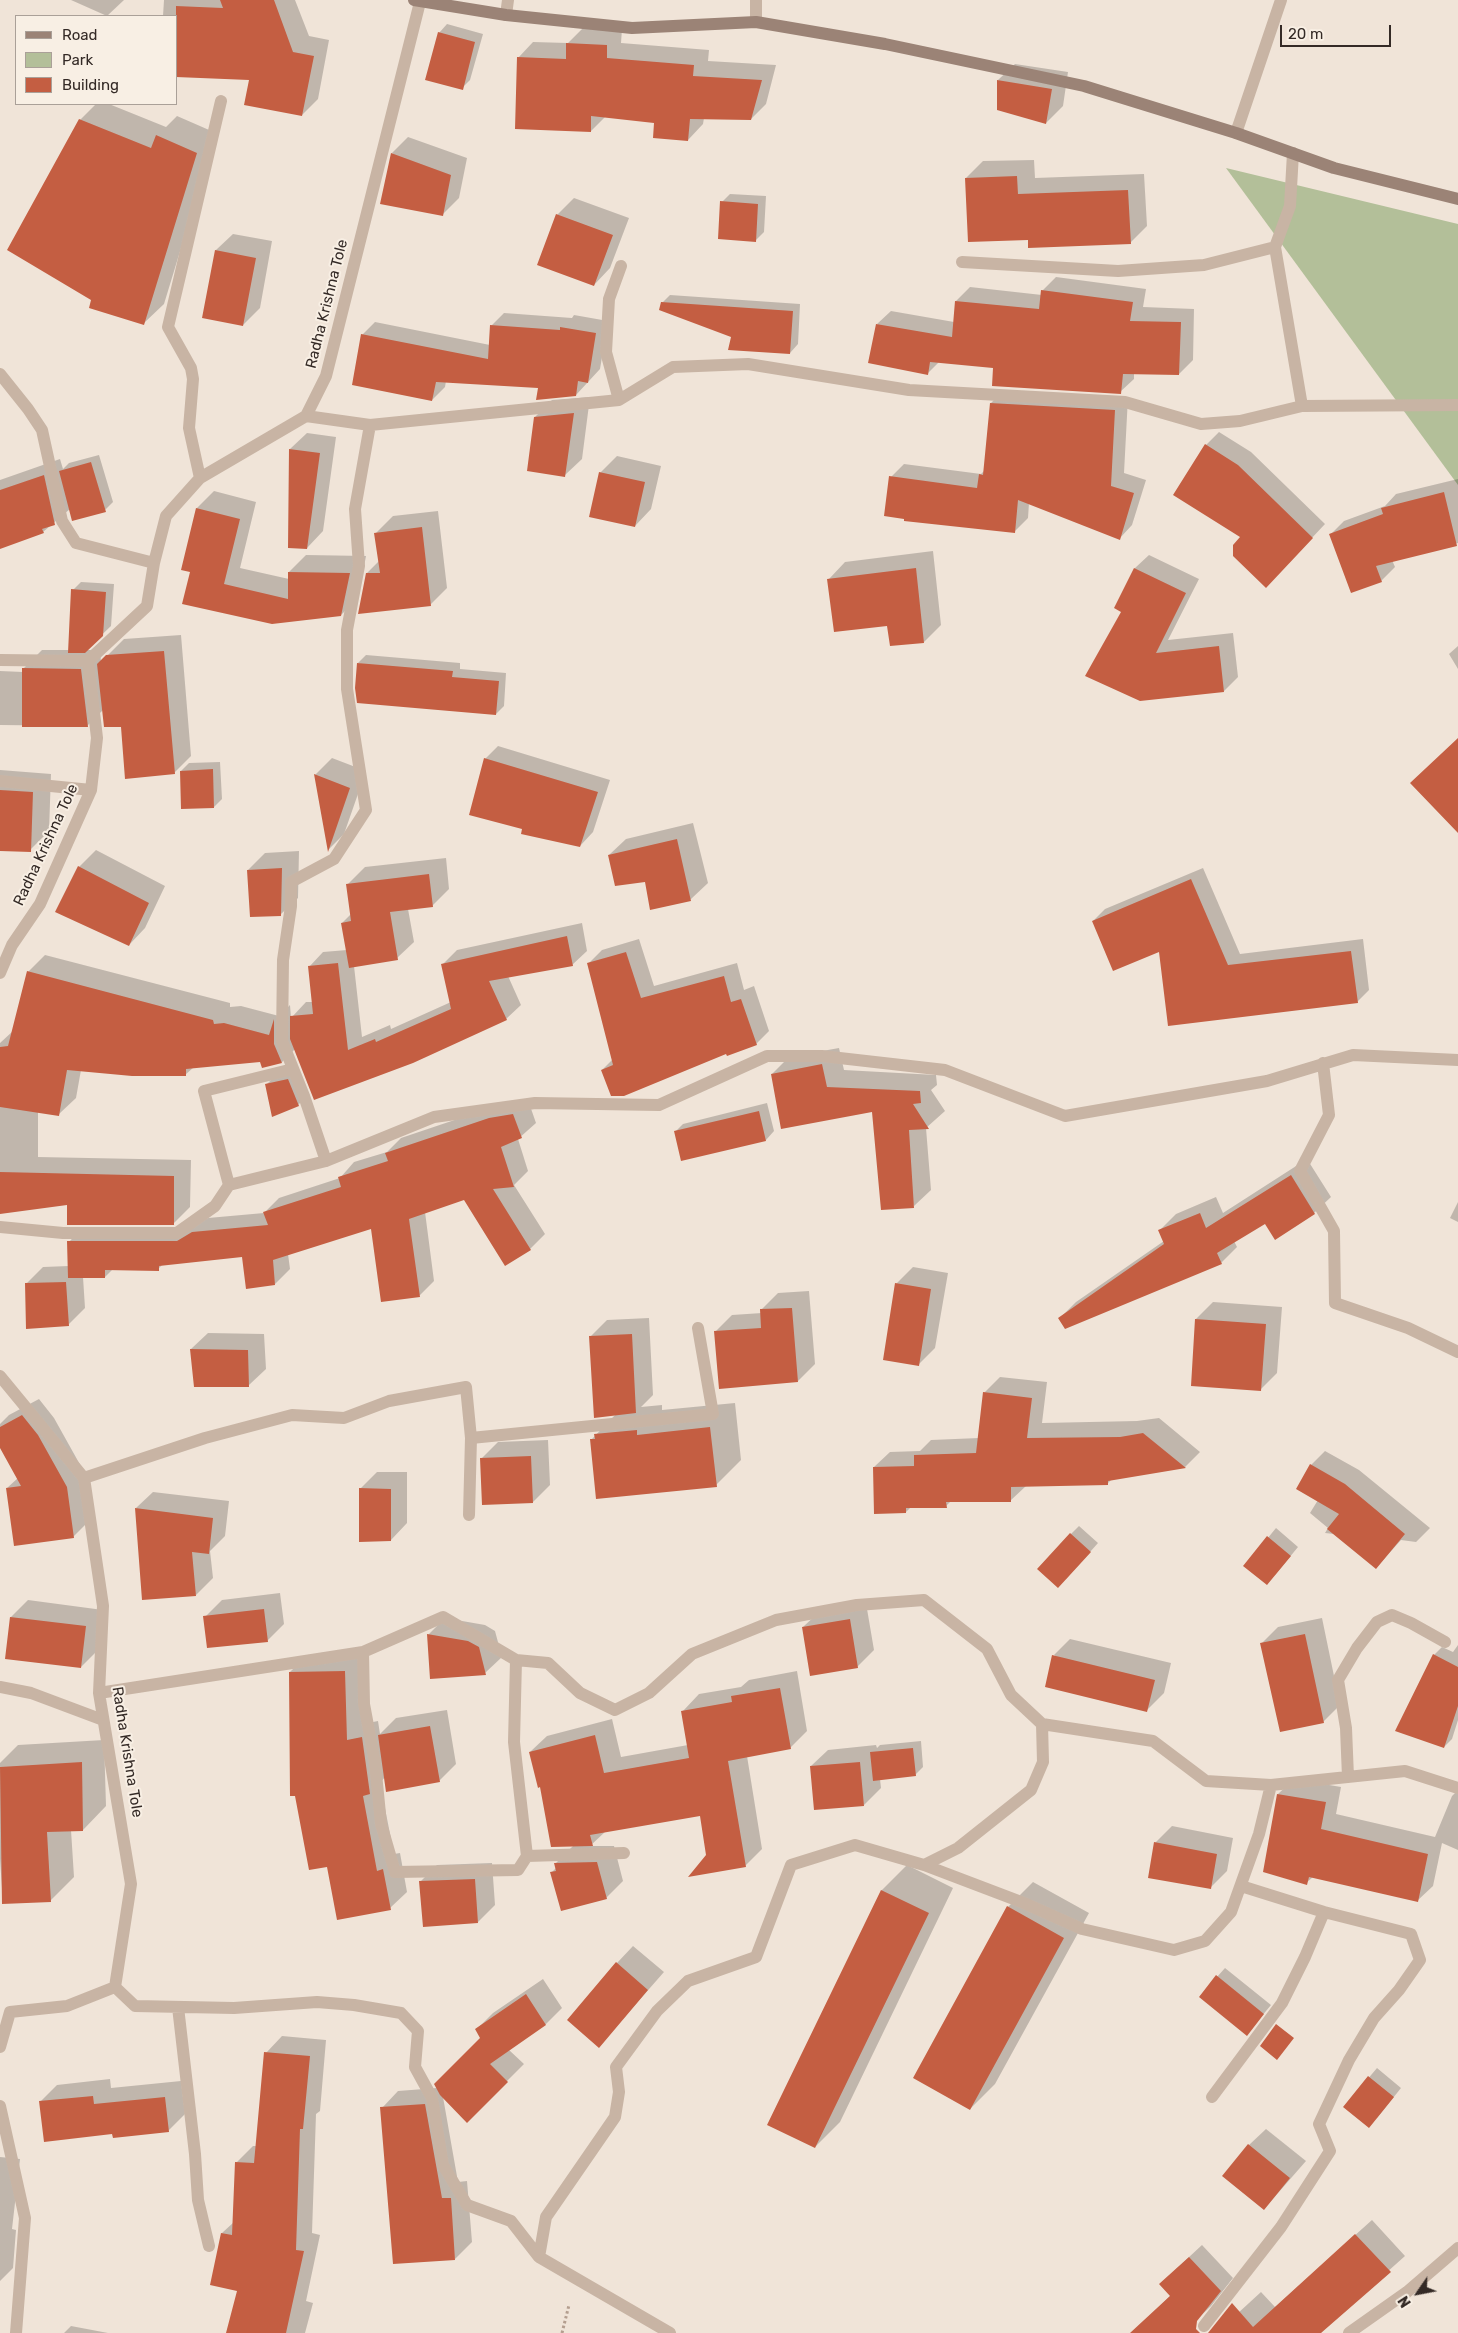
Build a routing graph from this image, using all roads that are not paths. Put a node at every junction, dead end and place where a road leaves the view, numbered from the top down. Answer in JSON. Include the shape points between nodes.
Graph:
{"nodes":[{"id":1,"x":508,"y":0,"type":"edge"},
{"id":2,"x":756,"y":0,"type":"edge"},
{"id":3,"x":1281,"y":0,"type":"edge"},
{"id":4,"x":417,"y":1,"type":"edge"},
{"id":5,"x":506,"y":15,"type":"junction"},
{"id":6,"x":756,"y":22,"type":"junction"},
{"id":7,"x":221,"y":101,"type":"dead end"},
{"id":8,"x":1236,"y":134,"type":"junction"},
{"id":9,"x":1292,"y":153,"type":"junction"},
{"id":10,"x":1458,"y":199,"type":"edge"},
{"id":11,"x":1275,"y":247,"type":"junction"},
{"id":12,"x":962,"y":262,"type":"dead end"},
{"id":13,"x":621,"y":266,"type":"dead end"},
{"id":14,"x":0,"y":374,"type":"edge"},
{"id":15,"x":619,"y":400,"type":"junction"},
{"id":16,"x":1458,"y":405,"type":"edge"},
{"id":17,"x":1302,"y":406,"type":"junction"},
{"id":18,"x":306,"y":416,"type":"junction"},
{"id":19,"x":370,"y":425,"type":"junction"},
{"id":20,"x":200,"y":478,"type":"junction"},
{"id":21,"x":154,"y":563,"type":"junction"},
{"id":22,"x":0,"y":660,"type":"edge"},
{"id":23,"x":88,"y":661,"type":"junction"},
{"id":24,"x":0,"y":781,"type":"edge"},
{"id":25,"x":91,"y":790,"type":"junction"},
{"id":26,"x":0,"y":973,"type":"edge"},
{"id":27,"x":1458,"y":1060,"type":"edge"},
{"id":28,"x":1323,"y":1063,"type":"junction"},
{"id":29,"x":293,"y":1069,"type":"junction"},
{"id":30,"x":326,"y":1161,"type":"junction"},
{"id":31,"x":229,"y":1185,"type":"junction"},
{"id":32,"x":0,"y":1227,"type":"edge"},
{"id":33,"x":698,"y":1328,"type":"dead end"},
{"id":34,"x":1458,"y":1352,"type":"edge"},
{"id":35,"x":0,"y":1376,"type":"edge"},
{"id":36,"x":472,"y":1438,"type":"junction"},
{"id":37,"x":84,"y":1478,"type":"junction"},
{"id":38,"x":469,"y":1515,"type":"dead end"},
{"id":39,"x":1445,"y":1642,"type":"dead end"},
{"id":40,"x":363,"y":1652,"type":"junction"},
{"id":41,"x":516,"y":1660,"type":"junction"},
{"id":42,"x":0,"y":1687,"type":"edge"},
{"id":43,"x":99,"y":1693,"type":"junction"},
{"id":44,"x":104,"y":1720,"type":"junction"},
{"id":45,"x":1042,"y":1724,"type":"junction"},
{"id":46,"x":1348,"y":1777,"type":"junction"},
{"id":47,"x":1271,"y":1784,"type":"junction"},
{"id":48,"x":1458,"y":1788,"type":"edge"},
{"id":49,"x":624,"y":1853,"type":"dead end"},
{"id":50,"x":528,"y":1856,"type":"junction"},
{"id":51,"x":924,"y":1865,"type":"junction"},
{"id":52,"x":1241,"y":1886,"type":"junction"},
{"id":53,"x":1324,"y":1912,"type":"junction"},
{"id":54,"x":115,"y":1987,"type":"junction"},
{"id":55,"x":178,"y":2007,"type":"junction"},
{"id":56,"x":5,"y":2008,"type":"edge"},
{"id":57,"x":0,"y":2048,"type":"edge"},
{"id":58,"x":1212,"y":2097,"type":"dead end"},
{"id":59,"x":0,"y":2106,"type":"edge"},
{"id":60,"x":209,"y":2246,"type":"dead end"},
{"id":61,"x":1458,"y":2248,"type":"edge"},
{"id":62,"x":539,"y":2257,"type":"junction"},
{"id":63,"x":1204,"y":2326,"type":"dead end"},
{"id":64,"x":16,"y":2333,"type":"edge"},
{"id":65,"x":670,"y":2333,"type":"edge"},
{"id":66,"x":1349,"y":2333,"type":"edge"}],
"edges":[{"from":1,"to":5,"type":"street"},
{"from":2,"to":6,"type":"street"},
{"from":3,"to":8,"type":"street"},
{"from":4,"to":5,"type":"street"},
{"from":4,"to":18,"type":"street","name":"Radha Krishna Tole","via":[[326,376]]},
{"from":5,"to":6,"type":"street","via":[[632,28]]},
{"from":6,"to":8,"type":"street","via":[[885,44],[1084,86]]},
{"from":7,"to":20,"type":"street","via":[[168,327],[191,368],[189,428]]},
{"from":8,"to":9,"type":"street"},
{"from":9,"to":10,"type":"street","via":[[1334,168]]},
{"from":9,"to":11,"type":"street","via":[[1290,206]]},
{"from":11,"to":12,"type":"street","via":[[1204,265],[1118,271]]},
{"from":11,"to":17,"type":"street"},
{"from":13,"to":15,"type":"street","via":[[609,299],[606,352]]},
{"from":14,"to":21,"type":"street","via":[[42,430],[62,521],[76,543]]},
{"from":15,"to":17,"type":"street","via":[[673,367],[748,364],[910,390],[1125,402],[1201,424],[1240,421]]},
{"from":15,"to":19,"type":"street"},
{"from":16,"to":17,"type":"street"},
{"from":18,"to":19,"type":"street"},
{"from":18,"to":20,"type":"street"},
{"from":19,"to":29,"type":"street","via":[[355,509],[359,566],[346,630],[347,689],[366,810],[334,859],[291,882],[292,906],[283,960],[282,1041]]},
{"from":20,"to":21,"type":"street","via":[[166,516]]},
{"from":21,"to":23,"type":"street","via":[[147,606]]},
{"from":22,"to":23,"type":"street"},
{"from":23,"to":25,"type":"street","name":"Radha Krishna Tole","via":[[98,738]]},
{"from":24,"to":25,"type":"street"},
{"from":25,"to":26,"type":"street","name":"Radha Krishna Tole","via":[[40,904],[12,945]]},
{"from":27,"to":28,"type":"street","via":[[1353,1055]]},
{"from":28,"to":30,"type":"street","via":[[1267,1081],[1065,1116],[945,1070],[822,1056],[767,1056],[659,1105],[535,1103],[434,1116]]},
{"from":28,"to":34,"type":"street","via":[[1329,1115],[1300,1171],[1334,1231],[1335,1303],[1408,1328]]},
{"from":29,"to":30,"type":"street"},
{"from":29,"to":31,"type":"street","via":[[204,1091]]},
{"from":30,"to":31,"type":"street"},
{"from":31,"to":32,"type":"street","via":[[215,1206],[177,1233],[63,1233]]},
{"from":33,"to":36,"type":"street","via":[[713,1414]]},
{"from":35,"to":37,"type":"street"},
{"from":36,"to":37,"type":"street","via":[[466,1387],[389,1401],[344,1418],[292,1415],[205,1438]]},
{"from":36,"to":38,"type":"street"},
{"from":37,"to":43,"type":"street","name":"Radha Krishna Tole","via":[[103,1606]]},
{"from":39,"to":46,"type":"street","via":[[1392,1615],[1377,1622],[1357,1648],[1338,1680],[1346,1728]]},
{"from":40,"to":41,"type":"street","via":[[443,1617]]},
{"from":40,"to":43,"type":"street"},
{"from":40,"to":50,"type":"street","via":[[364,1704],[375,1763],[381,1824],[395,1872],[518,1870]]},
{"from":41,"to":45,"type":"street","via":[[548,1663],[580,1694],[615,1710],[648,1693],[692,1654],[776,1620],[856,1605],[924,1600],[987,1650],[1011,1695]]},
{"from":41,"to":50,"type":"street","via":[[514,1742]]},
{"from":42,"to":44,"type":"street","via":[[31,1693]]},
{"from":43,"to":44,"type":"street","name":"Radha Krishna Tole"},
{"from":44,"to":54,"type":"street","name":"Radha Krishna Tole","via":[[131,1884]]},
{"from":45,"to":47,"type":"street","via":[[1153,1741],[1206,1781]]},
{"from":45,"to":51,"type":"street","via":[[1043,1762],[1031,1790],[958,1848]]},
{"from":46,"to":47,"type":"street"},
{"from":46,"to":48,"type":"street","via":[[1405,1771]]},
{"from":47,"to":52,"type":"street","via":[[1259,1834]]},
{"from":49,"to":50,"type":"street"},
{"from":51,"to":52,"type":"street","via":[[1082,1929],[1174,1950],[1205,1941],[1231,1912]]},
{"from":51,"to":62,"type":"street","via":[[855,1846],[791,1865],[756,1957],[688,1981],[657,2011],[616,2067],[619,2092],[615,2117],[546,2217]]},
{"from":52,"to":53,"type":"street"},
{"from":53,"to":58,"type":"street","via":[[1282,2003]]},
{"from":53,"to":63,"type":"street","via":[[1411,1934],[1420,1960],[1374,2018],[1349,2060],[1319,2124],[1330,2151],[1281,2227]]},
{"from":54,"to":55,"type":"street","via":[[135,2006]]},
{"from":54,"to":56,"type":"street","via":[[67,2006]]},
{"from":55,"to":60,"type":"street","via":[[198,2200]]},
{"from":55,"to":62,"type":"street","via":[[234,2008],[317,2002],[402,2013],[418,2031],[415,2067],[432,2098],[443,2165],[468,2205],[511,2221]]},
{"from":56,"to":57,"type":"street"},
{"from":59,"to":64,"type":"street","via":[[25,2218]]},
{"from":61,"to":66,"type":"street","via":[[1407,2292]]},
{"from":62,"to":65,"type":"street"}]}
